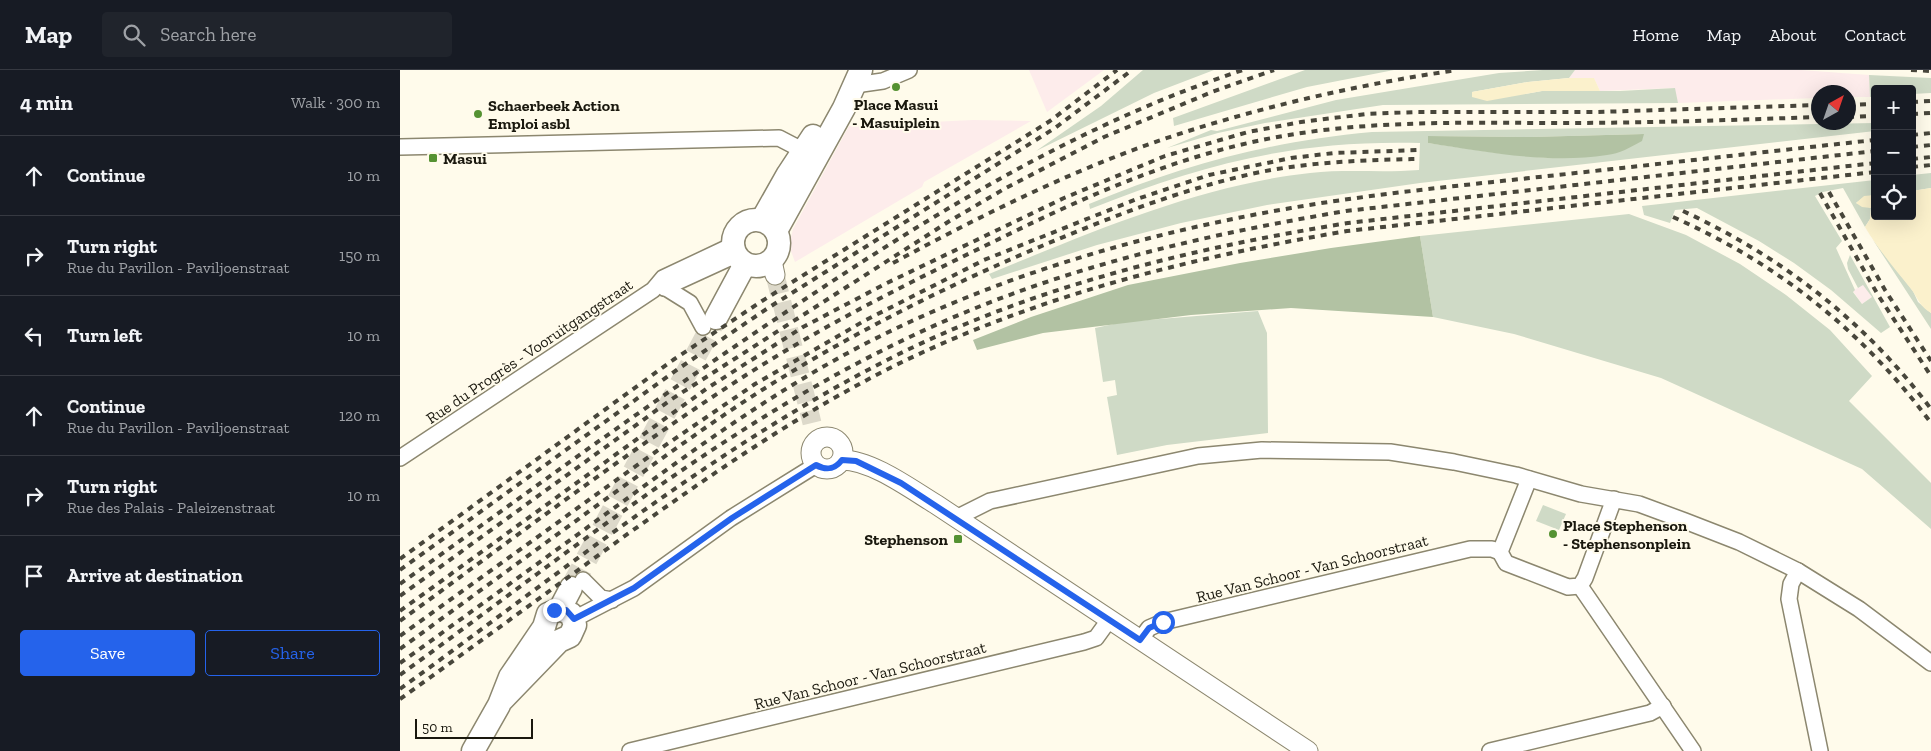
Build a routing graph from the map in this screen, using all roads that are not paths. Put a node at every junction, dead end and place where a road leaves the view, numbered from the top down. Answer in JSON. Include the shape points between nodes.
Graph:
{"nodes":[{"id":1,"x":910,"y":70,"type":"edge"},
{"id":2,"x":856,"y":75,"type":"edge"},
{"id":3,"x":400,"y":147,"type":"edge"},
{"id":4,"x":804,"y":151,"type":"junction"},
{"id":5,"x":808,"y":173,"type":"junction"},
{"id":6,"x":769,"y":225,"type":"junction"},
{"id":7,"x":738,"y":255,"type":"junction"},
{"id":8,"x":660,"y":289,"type":"junction"},
{"id":9,"x":710,"y":323,"type":"joint"},
{"id":10,"x":400,"y":458,"type":"edge"},
{"id":11,"x":842,"y":460,"type":"junction"},
{"id":12,"x":816,"y":465,"type":"junction"},
{"id":13,"x":1529,"y":479,"type":"junction"},
{"id":14,"x":1614,"y":499,"type":"junction"},
{"id":15,"x":956,"y":518,"type":"junction"},
{"id":16,"x":1500,"y":552,"type":"junction"},
{"id":17,"x":1798,"y":571,"type":"junction"},
{"id":18,"x":577,"y":584,"type":"joint"},
{"id":19,"x":1580,"y":586,"type":"junction"},
{"id":20,"x":612,"y":600,"type":"junction"},
{"id":21,"x":567,"y":614,"type":"junction"},
{"id":22,"x":1109,"y":620,"type":"junction"},
{"id":23,"x":1140,"y":640,"type":"junction"},
{"id":24,"x":1931,"y":663,"type":"edge"},
{"id":25,"x":1663,"y":706,"type":"junction"},
{"id":26,"x":473,"y":751,"type":"edge"},
{"id":27,"x":630,"y":751,"type":"edge"},
{"id":28,"x":1308,"y":751,"type":"edge"},
{"id":29,"x":1490,"y":751,"type":"edge"},
{"id":30,"x":1693,"y":751,"type":"edge"},
{"id":31,"x":1820,"y":751,"type":"edge"}],
"edges":[{"from":1,"to":2,"type":"street","via":[[883,81]]},
{"from":2,"to":4,"type":"main road"},
{"from":2,"to":5,"type":"main road"},
{"from":3,"to":4,"type":"street","via":[[779,138]]},
{"from":4,"to":5,"type":"main road","via":[[809,160]]},
{"from":4,"to":6,"type":"main road","via":[[788,174]]},
{"from":5,"to":6,"type":"main road"},
{"from":6,"to":7,"type":"main road","via":[[754,220],[741,225],[733,237]]},
{"from":6,"to":7,"type":"main road","via":[[780,241],[774,268],[754,267]]},
{"from":7,"to":8,"type":"street","name":"Rue du Progrès - Vooruitgangstraat","via":[[663,278]]},
{"from":7,"to":9,"type":"main road"},
{"from":8,"to":9,"type":"street","via":[[690,303]]},
{"from":8,"to":10,"type":"street","name":"Rue du Progrès - Vooruitgangstraat"},
{"from":11,"to":12,"type":"street","via":[[831,469]]},
{"from":11,"to":12,"type":"street","via":[[844,453],[839,442],[817,431],[811,453]]},
{"from":11,"to":15,"type":"street","via":[[856,461],[901,483]]},
{"from":12,"to":20,"type":"street"},
{"from":13,"to":14,"type":"street","via":[[1580,494]]},
{"from":13,"to":15,"type":"street","via":[[1390,452],[1262,450],[1198,456],[1141,467],[990,501]]},
{"from":13,"to":16,"type":"street"},
{"from":14,"to":17,"type":"street","via":[[1639,504],[1739,542]]},
{"from":14,"to":19,"type":"street"},
{"from":15,"to":22,"type":"street"},
{"from":16,"to":19,"type":"street","via":[[1506,563],[1568,588]]},
{"from":16,"to":23,"type":"street","name":"Rue Van Schoor - Van Schoorstraat","via":[[1470,549],[1182,618],[1149,628]]},
{"from":17,"to":24,"type":"street","via":[[1859,609]]},
{"from":17,"to":31,"type":"street","via":[[1789,600]]},
{"from":18,"to":20,"type":"street","via":[[601,598]]},
{"from":18,"to":21,"type":"main road"},
{"from":19,"to":25,"type":"street"},
{"from":20,"to":21,"type":"street"},
{"from":21,"to":26,"type":"main road","via":[[575,625],[570,636],[551,634],[502,700]]},
{"from":22,"to":23,"type":"street"},
{"from":22,"to":27,"type":"street","name":"Rue Van Schoor - Van Schoorstraat","via":[[1096,638],[1084,642]]},
{"from":23,"to":28,"type":"street"},
{"from":25,"to":29,"type":"street","via":[[1650,713]]},
{"from":25,"to":30,"type":"street"}]}
